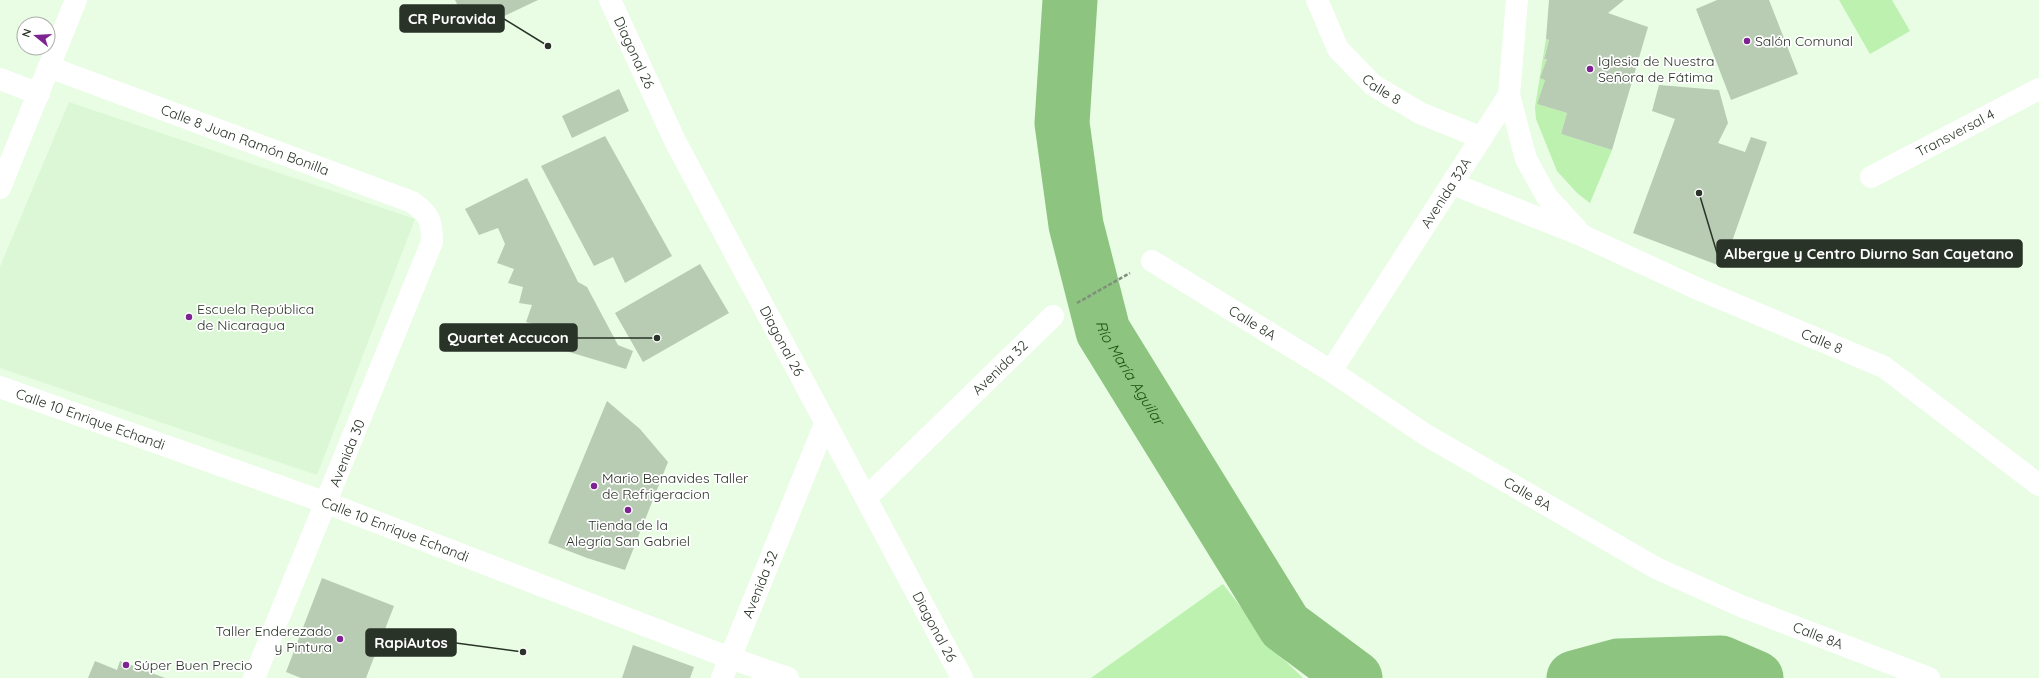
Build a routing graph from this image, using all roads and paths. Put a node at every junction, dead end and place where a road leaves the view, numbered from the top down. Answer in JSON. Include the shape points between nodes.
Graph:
{"nodes":[{"id":1,"x":76,"y":0,"type":"edge"},
{"id":2,"x":610,"y":0,"type":"edge"},
{"id":3,"x":1317,"y":0,"type":"edge"},
{"id":4,"x":1517,"y":0,"type":"edge"},
{"id":5,"x":49,"y":68,"type":"junction"},
{"id":6,"x":0,"y":79,"type":"edge"},
{"id":7,"x":2039,"y":89,"type":"edge"},
{"id":8,"x":39,"y":94,"type":"junction"},
{"id":9,"x":1509,"y":95,"type":"junction"},
{"id":10,"x":1482,"y":138,"type":"junction"},
{"id":11,"x":1871,"y":177,"type":"dead end"},
{"id":12,"x":1453,"y":184,"type":"junction"},
{"id":13,"x":0,"y":188,"type":"edge"},
{"id":14,"x":432,"y":225,"type":"joint"},
{"id":15,"x":1581,"y":235,"type":"junction"},
{"id":16,"x":1152,"y":261,"type":"joint"},
{"id":17,"x":1054,"y":316,"type":"joint"},
{"id":18,"x":1331,"y":371,"type":"junction"},
{"id":19,"x":0,"y":387,"type":"edge"},
{"id":20,"x":825,"y":424,"type":"junction"},
{"id":21,"x":2039,"y":485,"type":"edge"},
{"id":22,"x":866,"y":498,"type":"junction"},
{"id":23,"x":326,"y":503,"type":"junction"},
{"id":24,"x":730,"y":658,"type":"junction"},
{"id":25,"x":254,"y":678,"type":"edge"},
{"id":26,"x":722,"y":678,"type":"edge"},
{"id":27,"x":788,"y":678,"type":"edge"},
{"id":28,"x":962,"y":678,"type":"edge"},
{"id":29,"x":1929,"y":678,"type":"edge"}],
"edges":[{"from":1,"to":5,"type":"street"},
{"from":2,"to":20,"type":"street","name":"Diagonal 26","via":[[675,141]]},
{"from":3,"to":10,"type":"street","name":"Calle 8","via":[[1338,49],[1373,85],[1420,113]]},
{"from":4,"to":9,"type":"street","name":"Avenida 32A"},
{"from":5,"to":8,"type":"street"},
{"from":5,"to":14,"type":"street","name":"Calle 8 Juan Ramón Bonilla","via":[[412,202],[425,211]]},
{"from":6,"to":8,"type":"street"},
{"from":7,"to":11,"type":"street","name":"Transversal 4"},
{"from":8,"to":13,"type":"street"},
{"from":9,"to":10,"type":"street","name":"Avenida 32A"},
{"from":9,"to":15,"type":"street","name":"Calle 8","via":[[1526,159],[1548,196]]},
{"from":10,"to":12,"type":"street","name":"Avenida 32A"},
{"from":12,"to":15,"type":"street","name":"Calle 8"},
{"from":12,"to":18,"type":"street","name":"Avenida 32A"},
{"from":14,"to":23,"type":"street","name":"Avenida 30","via":[[432,242]]},
{"from":15,"to":21,"type":"street","name":"Calle 8","via":[[1696,288],[1884,367]]},
{"from":16,"to":17,"type":"path"},
{"from":16,"to":18,"type":"street","name":"Calle 8A"},
{"from":17,"to":22,"type":"street","name":"Avenida 32"},
{"from":18,"to":29,"type":"street","name":"Calle 8A","via":[[1426,435],[1656,568],[1741,606]]},
{"from":19,"to":23,"type":"street","name":"Calle 10 Enrique Echandi"},
{"from":20,"to":22,"type":"street","name":"Diagonal 26"},
{"from":20,"to":24,"type":"street","name":"Avenida 32"},
{"from":22,"to":28,"type":"street","name":"Diagonal 26"},
{"from":23,"to":24,"type":"street","name":"Calle 10 Enrique Echandi"},
{"from":23,"to":25,"type":"street","name":"Avenida 30"},
{"from":24,"to":26,"type":"street","name":"Avenida 32"},
{"from":24,"to":27,"type":"street","name":"Calle 10 Enrique Echandi"}]}
